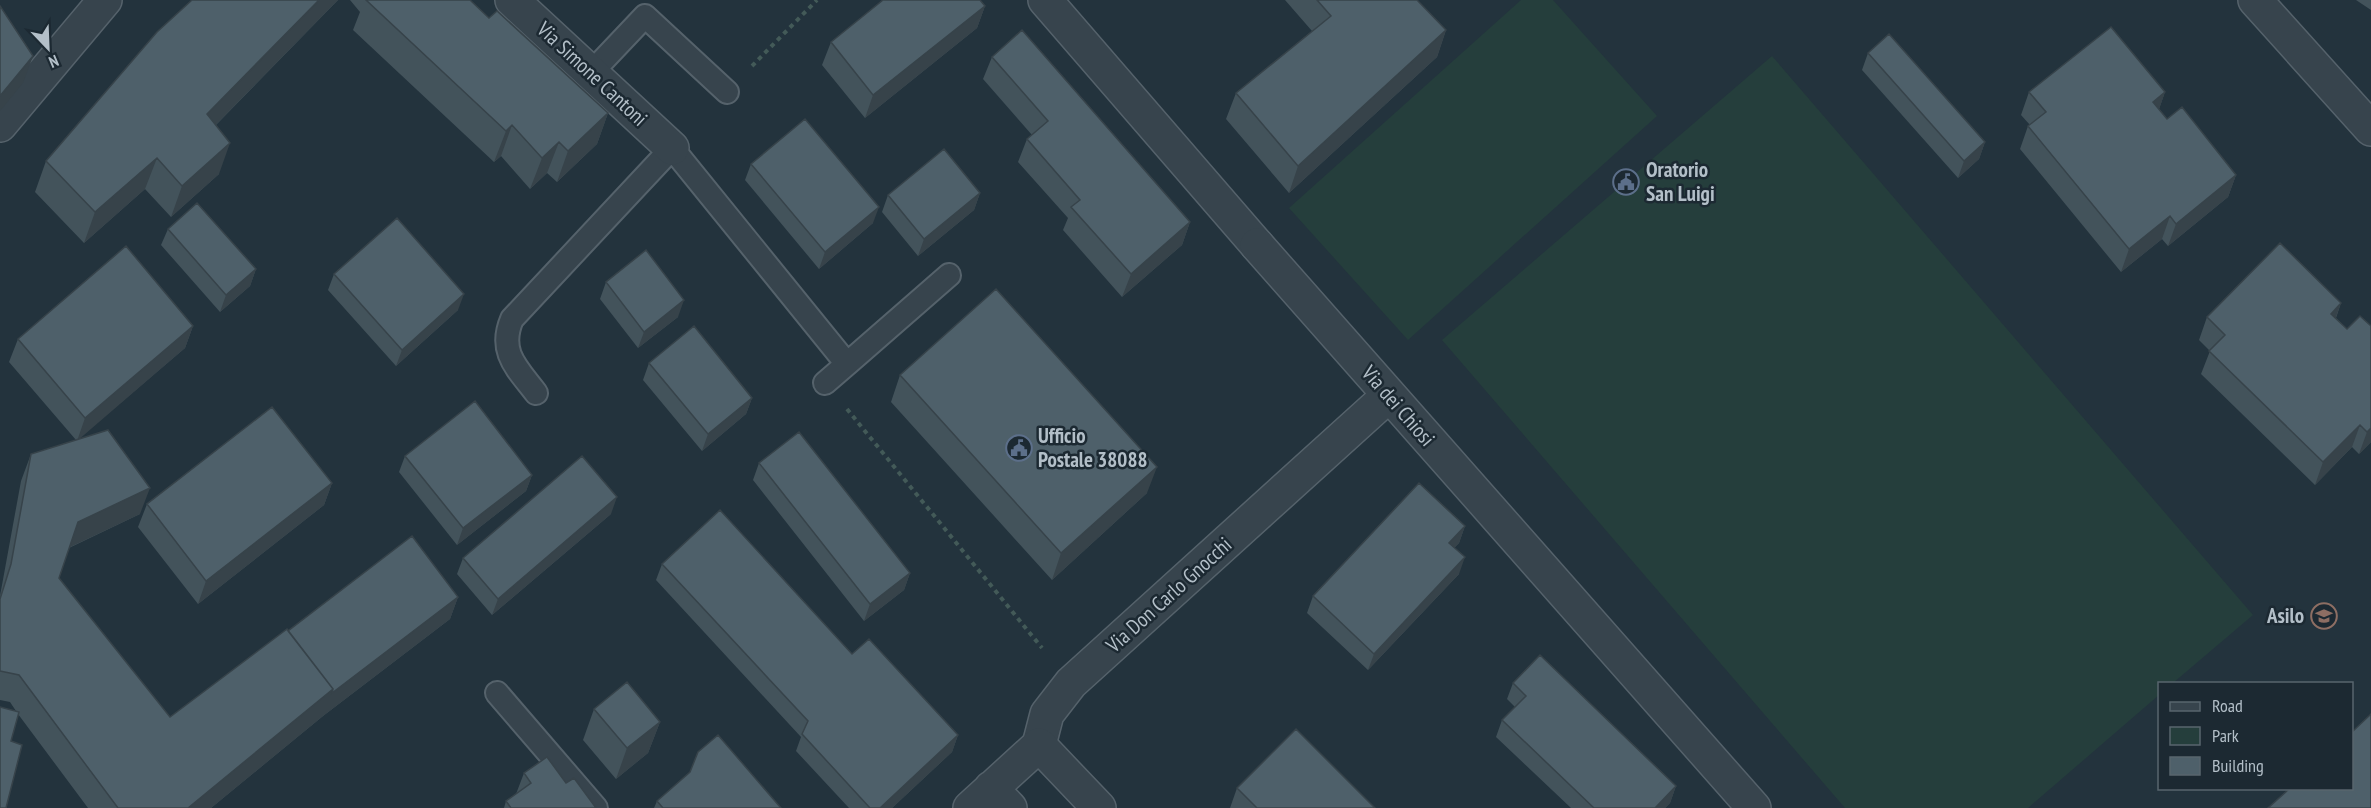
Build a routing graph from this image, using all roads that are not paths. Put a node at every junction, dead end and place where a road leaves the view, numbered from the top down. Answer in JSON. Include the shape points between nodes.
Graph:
{"nodes":[{"id":1,"x":105,"y":0,"type":"edge"},
{"id":2,"x":512,"y":0,"type":"edge"},
{"id":3,"x":1045,"y":0,"type":"edge"},
{"id":4,"x":2255,"y":0,"type":"edge"},
{"id":5,"x":591,"y":73,"type":"junction"},
{"id":6,"x":727,"y":92,"type":"dead end"},
{"id":7,"x":0,"y":126,"type":"edge"},
{"id":8,"x":2371,"y":129,"type":"edge"},
{"id":9,"x":672,"y":148,"type":"junction"},
{"id":10,"x":949,"y":275,"type":"dead end"},
{"id":11,"x":847,"y":364,"type":"junction"},
{"id":12,"x":825,"y":383,"type":"dead end"},
{"id":13,"x":536,"y":393,"type":"dead end"},
{"id":14,"x":1388,"y":396,"type":"junction"},
{"id":15,"x":496,"y":693,"type":"dead end"},
{"id":16,"x":1039,"y":745,"type":"junction"},
{"id":17,"x":990,"y":802,"type":"edge"},
{"id":18,"x":596,"y":808,"type":"edge"},
{"id":19,"x":1099,"y":808,"type":"edge"},
{"id":20,"x":1754,"y":808,"type":"edge"}],
"edges":[{"from":1,"to":7,"type":"street"},
{"from":2,"to":5,"type":"street","name":"Via Simone Cantoni"},
{"from":3,"to":14,"type":"street","name":"Via dei Chiosi"},
{"from":4,"to":8,"type":"street"},
{"from":5,"to":6,"type":"lane","via":[[645,16]]},
{"from":5,"to":9,"type":"street","name":"Via Simone Cantoni"},
{"from":9,"to":11,"type":"lane"},
{"from":9,"to":13,"type":"lane","via":[[512,319],[507,329],[507,350]]},
{"from":10,"to":11,"type":"lane"},
{"from":11,"to":12,"type":"lane"},
{"from":14,"to":16,"type":"street","name":"Via Don Carlo Gnocchi","via":[[1071,683],[1047,714]]},
{"from":14,"to":20,"type":"street","name":"Via dei Chiosi"},
{"from":15,"to":18,"type":"lane"},
{"from":16,"to":17,"type":"street"},
{"from":16,"to":19,"type":"street"}]}
